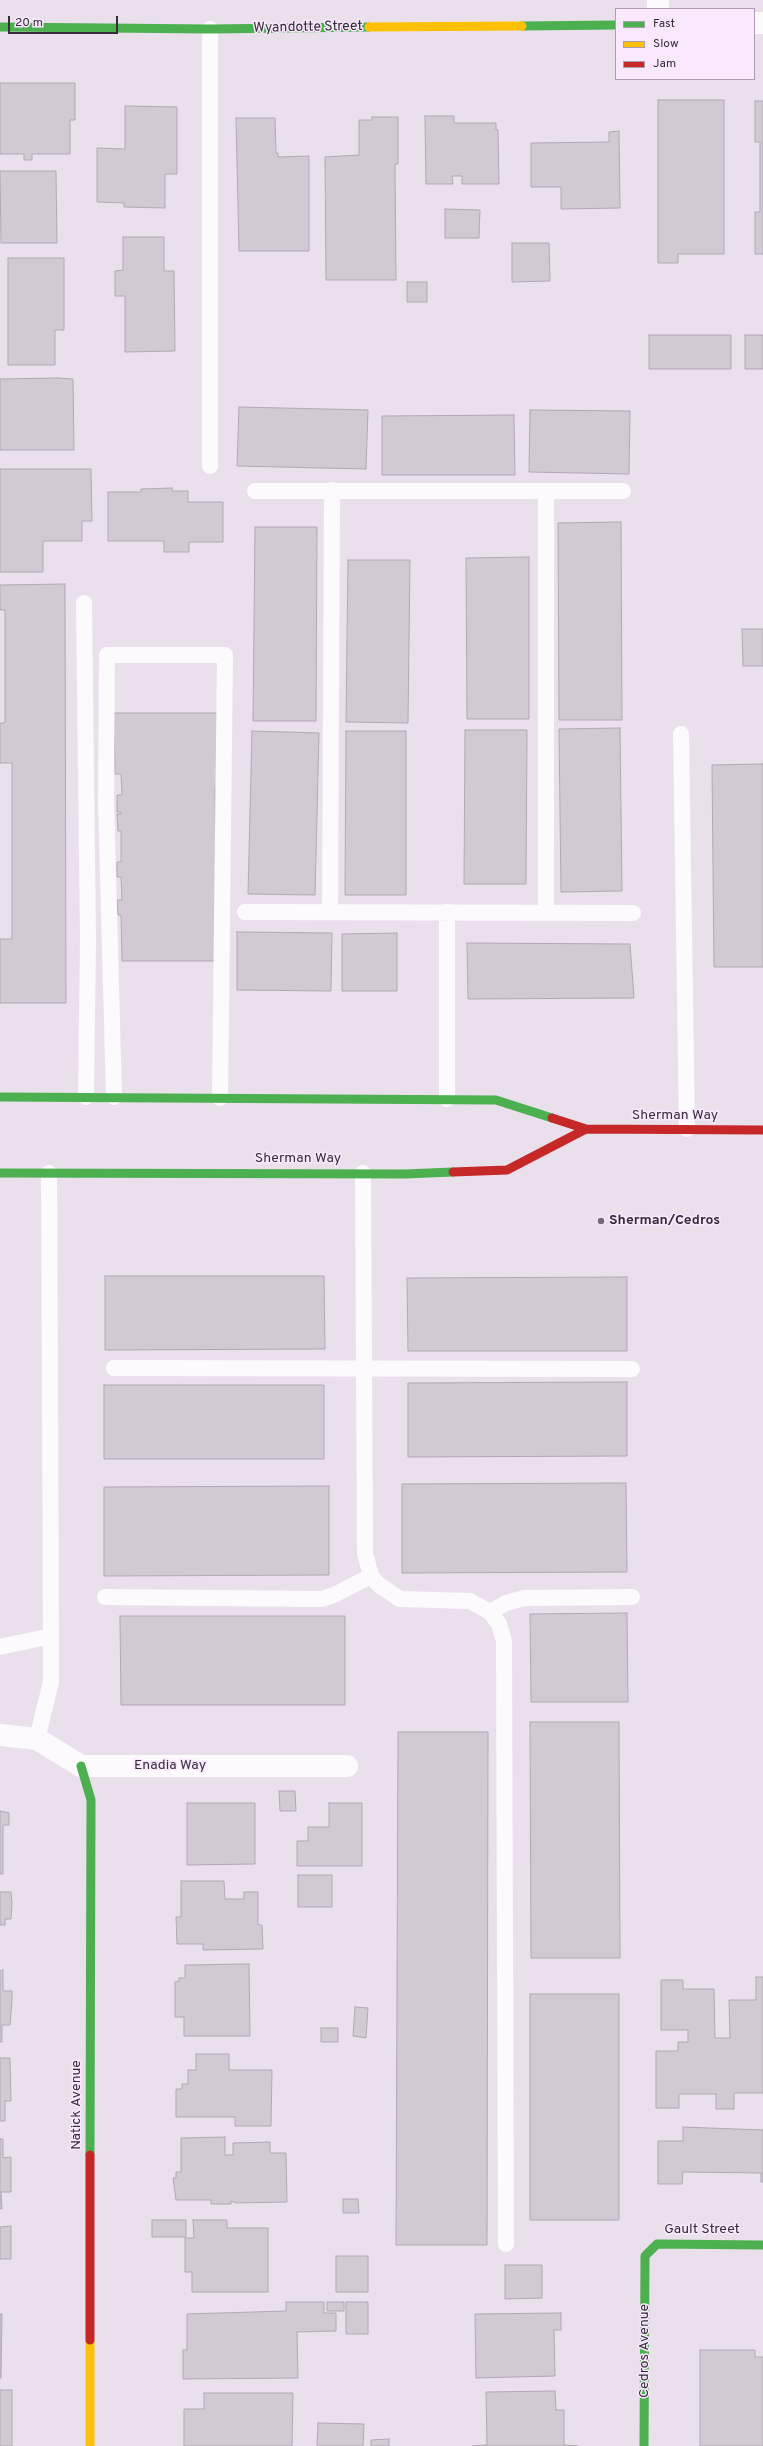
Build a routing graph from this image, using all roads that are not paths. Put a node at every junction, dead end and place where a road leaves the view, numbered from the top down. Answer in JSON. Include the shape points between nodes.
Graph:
{"nodes":[{"id":1,"x":615,"y":25,"type":"edge"},
{"id":2,"x":0,"y":27,"type":"edge"},
{"id":3,"x":210,"y":29,"type":"junction"},
{"id":4,"x":210,"y":466,"type":"dead end"},
{"id":5,"x":332,"y":490,"type":"junction"},
{"id":6,"x":255,"y":491,"type":"dead end"},
{"id":7,"x":546,"y":491,"type":"junction"},
{"id":8,"x":623,"y":491,"type":"dead end"},
{"id":9,"x":84,"y":603,"type":"dead end"},
{"id":10,"x":681,"y":734,"type":"dead end"},
{"id":11,"x":330,"y":911,"type":"junction"},
{"id":12,"x":245,"y":912,"type":"dead end"},
{"id":13,"x":447,"y":912,"type":"junction"},
{"id":14,"x":546,"y":912,"type":"junction"},
{"id":15,"x":632,"y":913,"type":"dead end"},
{"id":16,"x":0,"y":1097,"type":"edge"},
{"id":17,"x":86,"y":1097,"type":"junction"},
{"id":18,"x":114,"y":1097,"type":"junction"},
{"id":19,"x":220,"y":1098,"type":"junction"},
{"id":20,"x":447,"y":1099,"type":"junction"},
{"id":21,"x":586,"y":1129,"type":"junction"},
{"id":22,"x":687,"y":1129,"type":"junction"},
{"id":23,"x":763,"y":1130,"type":"edge"},
{"id":24,"x":0,"y":1173,"type":"edge"},
{"id":25,"x":49,"y":1173,"type":"junction"},
{"id":26,"x":363,"y":1173,"type":"junction"},
{"id":27,"x":114,"y":1368,"type":"dead end"},
{"id":28,"x":364,"y":1368,"type":"junction"},
{"id":29,"x":632,"y":1369,"type":"dead end"},
{"id":30,"x":371,"y":1576,"type":"junction"},
{"id":31,"x":105,"y":1598,"type":"dead end"},
{"id":32,"x":632,"y":1598,"type":"dead end"},
{"id":33,"x":490,"y":1612,"type":"junction"},
{"id":34,"x":51,"y":1636,"type":"junction"},
{"id":35,"x":0,"y":1648,"type":"edge"},
{"id":36,"x":0,"y":1735,"type":"edge"},
{"id":37,"x":37,"y":1739,"type":"junction"},
{"id":38,"x":81,"y":1766,"type":"junction"},
{"id":39,"x":348,"y":1766,"type":"dead end"},
{"id":40,"x":506,"y":2244,"type":"dead end"},
{"id":41,"x":763,"y":2245,"type":"edge"},
{"id":42,"x":645,"y":2256,"type":"joint"},
{"id":43,"x":90,"y":2446,"type":"edge"},
{"id":44,"x":644,"y":2446,"type":"edge"}],
"edges":[{"from":1,"to":3,"type":"street","name":"Wyandotte Street"},
{"from":2,"to":3,"type":"street","name":"Wyandotte Street"},
{"from":3,"to":4,"type":"lane"},
{"from":5,"to":6,"type":"lane"},
{"from":5,"to":7,"type":"lane"},
{"from":5,"to":11,"type":"lane"},
{"from":7,"to":8,"type":"lane"},
{"from":7,"to":14,"type":"lane"},
{"from":9,"to":17,"type":"lane","via":[[88,940]]},
{"from":10,"to":22,"type":"lane"},
{"from":11,"to":12,"type":"lane"},
{"from":11,"to":13,"type":"lane"},
{"from":13,"to":14,"type":"lane"},
{"from":13,"to":20,"type":"lane"},
{"from":14,"to":15,"type":"lane"},
{"from":16,"to":17,"type":"street","name":"Sherman Way"},
{"from":17,"to":18,"type":"street","name":"Sherman Way"},
{"from":18,"to":19,"type":"street","name":"Sherman Way"},
{"from":18,"to":19,"type":"lane","via":[[106,801],[107,655],[225,655]]},
{"from":19,"to":20,"type":"street","name":"Sherman Way"},
{"from":20,"to":21,"type":"street","name":"Sherman Way","via":[[496,1100]]},
{"from":21,"to":22,"type":"street","name":"Sherman Way"},
{"from":21,"to":26,"type":"street","name":"Sherman Way","via":[[508,1170]]},
{"from":22,"to":23,"type":"street","name":"Sherman Way"},
{"from":24,"to":25,"type":"street","name":"Sherman Way"},
{"from":25,"to":26,"type":"street","name":"Sherman Way"},
{"from":25,"to":34,"type":"lane"},
{"from":26,"to":28,"type":"lane"},
{"from":27,"to":28,"type":"lane"},
{"from":28,"to":29,"type":"lane"},
{"from":28,"to":30,"type":"lane","via":[[365,1553]]},
{"from":30,"to":31,"type":"lane","via":[[322,1599]]},
{"from":30,"to":33,"type":"lane","via":[[379,1585],[400,1599],[470,1600]]},
{"from":32,"to":33,"type":"lane","via":[[524,1598],[506,1603]]},
{"from":33,"to":40,"type":"lane","via":[[499,1624],[504,1641]]},
{"from":34,"to":35,"type":"lane"},
{"from":34,"to":37,"type":"lane","via":[[51,1682]]},
{"from":36,"to":37,"type":"street"},
{"from":37,"to":38,"type":"street"},
{"from":38,"to":39,"type":"street","name":"Enadia Way"},
{"from":38,"to":43,"type":"street","name":"Natick Avenue","via":[[91,1800]]},
{"from":41,"to":42,"type":"street","name":"Gault Street","via":[[657,2244]]},
{"from":42,"to":44,"type":"street","name":"Cedros Avenue"}]}
